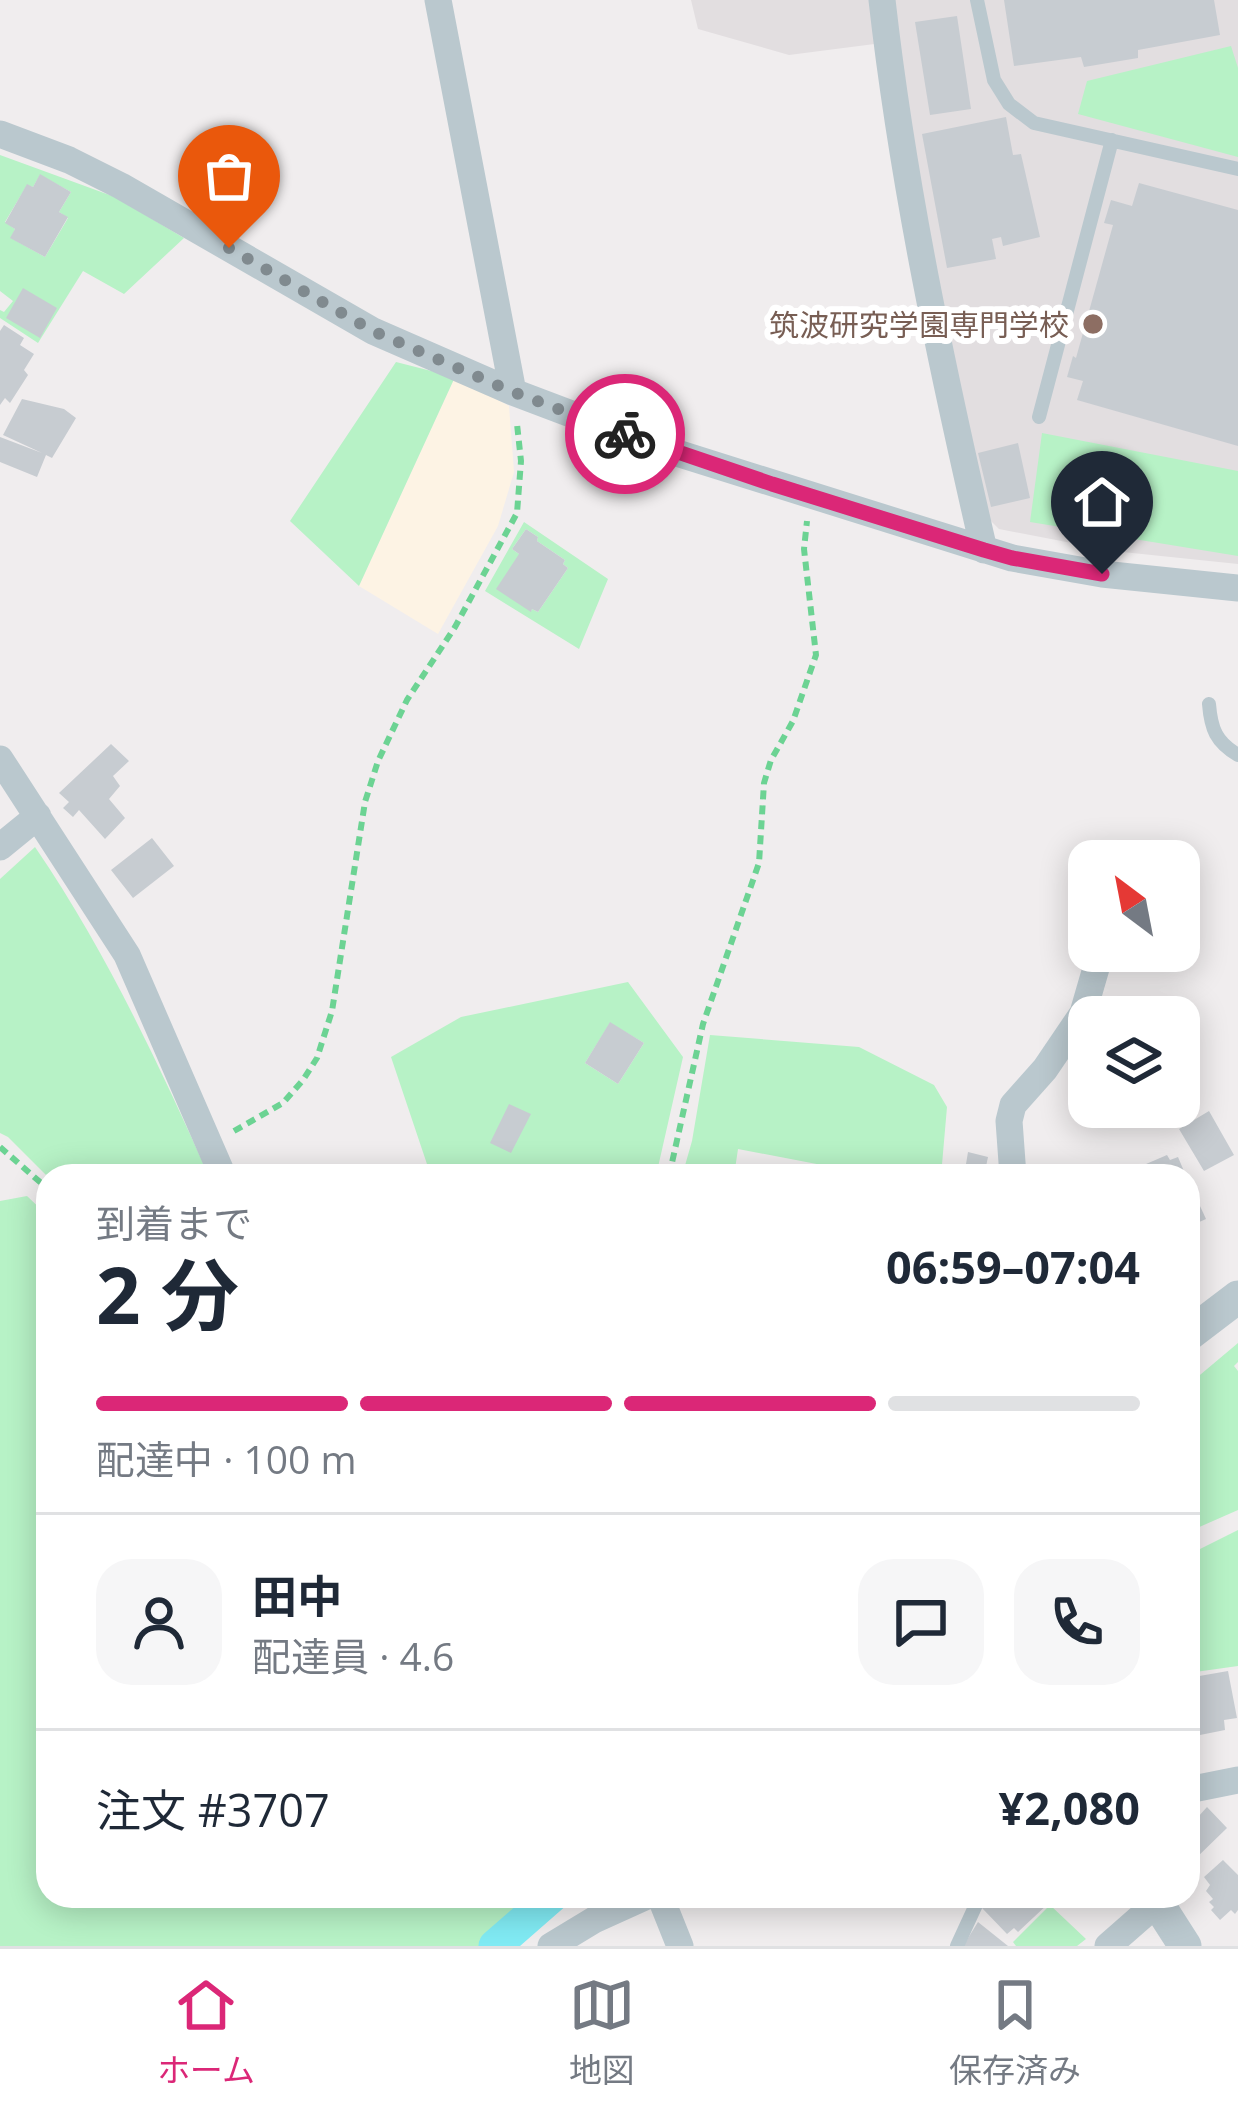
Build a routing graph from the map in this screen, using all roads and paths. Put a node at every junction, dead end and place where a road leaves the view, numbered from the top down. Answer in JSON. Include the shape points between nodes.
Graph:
{"nodes":[{"id":1,"x":438,"y":0,"type":"edge"},
{"id":2,"x":882,"y":0,"type":"edge"},
{"id":3,"x":977,"y":0,"type":"edge"},
{"id":4,"x":0,"y":134,"type":"edge"},
{"id":5,"x":1112,"y":140,"type":"junction"},
{"id":6,"x":1238,"y":169,"type":"edge"},
{"id":7,"x":513,"y":392,"type":"junction"},
{"id":8,"x":1039,"y":417,"type":"dead end"},
{"id":9,"x":809,"y":496,"type":"junction"},
{"id":10,"x":984,"y":550,"type":"junction"},
{"id":11,"x":1238,"y":588,"type":"edge"},
{"id":12,"x":1209,"y":704,"type":"dead end"},
{"id":13,"x":1238,"y":755,"type":"edge"},
{"id":14,"x":0,"y":758,"type":"edge"},
{"id":15,"x":38,"y":816,"type":"junction"},
{"id":16,"x":0,"y":847,"type":"edge"},
{"id":17,"x":1095,"y":972,"type":"edge"},
{"id":18,"x":210,"y":1145,"type":"junction"},
{"id":19,"x":0,"y":1147,"type":"edge"},
{"id":20,"x":219,"y":1164,"type":"edge"},
{"id":21,"x":672,"y":1164,"type":"edge"},
{"id":22,"x":1012,"y":1164,"type":"edge"},
{"id":23,"x":36,"y":1179,"type":"edge"},
{"id":24,"x":1238,"y":1297,"type":"edge"},
{"id":25,"x":1200,"y":1326,"type":"edge"},
{"id":26,"x":1238,"y":1780,"type":"edge"},
{"id":27,"x":1200,"y":1788,"type":"edge"},
{"id":28,"x":620,"y":1908,"type":"edge"},
{"id":29,"x":665,"y":1908,"type":"edge"},
{"id":30,"x":974,"y":1908,"type":"edge"},
{"id":31,"x":1146,"y":1908,"type":"edge"},
{"id":32,"x":1161,"y":1908,"type":"edge"},
{"id":33,"x":550,"y":1946,"type":"edge"},
{"id":34,"x":680,"y":1946,"type":"edge"},
{"id":35,"x":957,"y":1946,"type":"edge"},
{"id":36,"x":1108,"y":1946,"type":"edge"},
{"id":37,"x":1185,"y":1946,"type":"edge"}],
"edges":[{"from":1,"to":7,"type":"street"},
{"from":2,"to":10,"type":"street","via":[[913,218]]},
{"from":3,"to":5,"type":"lane","via":[[994,80],[1010,104],[1034,123]]},
{"from":4,"to":7,"type":"street","via":[[122,186],[373,331]]},
{"from":5,"to":6,"type":"lane"},
{"from":5,"to":8,"type":"lane"},
{"from":7,"to":9,"type":"street"},
{"from":7,"to":18,"type":"path","via":[[517,513],[378,761],[317,1058],[283,1103]]},
{"from":9,"to":10,"type":"street"},
{"from":9,"to":21,"type":"path","via":[[804,548],[817,655],[764,783],[759,863],[703,1024]]},
{"from":10,"to":11,"type":"street","via":[[1084,572]]},
{"from":12,"to":13,"type":"lane","via":[[1217,740]]},
{"from":14,"to":15,"type":"street"},
{"from":15,"to":16,"type":"street"},
{"from":15,"to":18,"type":"street","via":[[127,956]]},
{"from":17,"to":22,"type":"street","via":[[1083,1013],[1013,1105]]},
{"from":18,"to":20,"type":"street"},
{"from":19,"to":23,"type":"path"},
{"from":24,"to":25,"type":"street"},
{"from":26,"to":27,"type":"street"},
{"from":28,"to":33,"type":"street"},
{"from":29,"to":34,"type":"street"},
{"from":30,"to":35,"type":"lane"},
{"from":31,"to":36,"type":"street"},
{"from":32,"to":37,"type":"street"}]}
